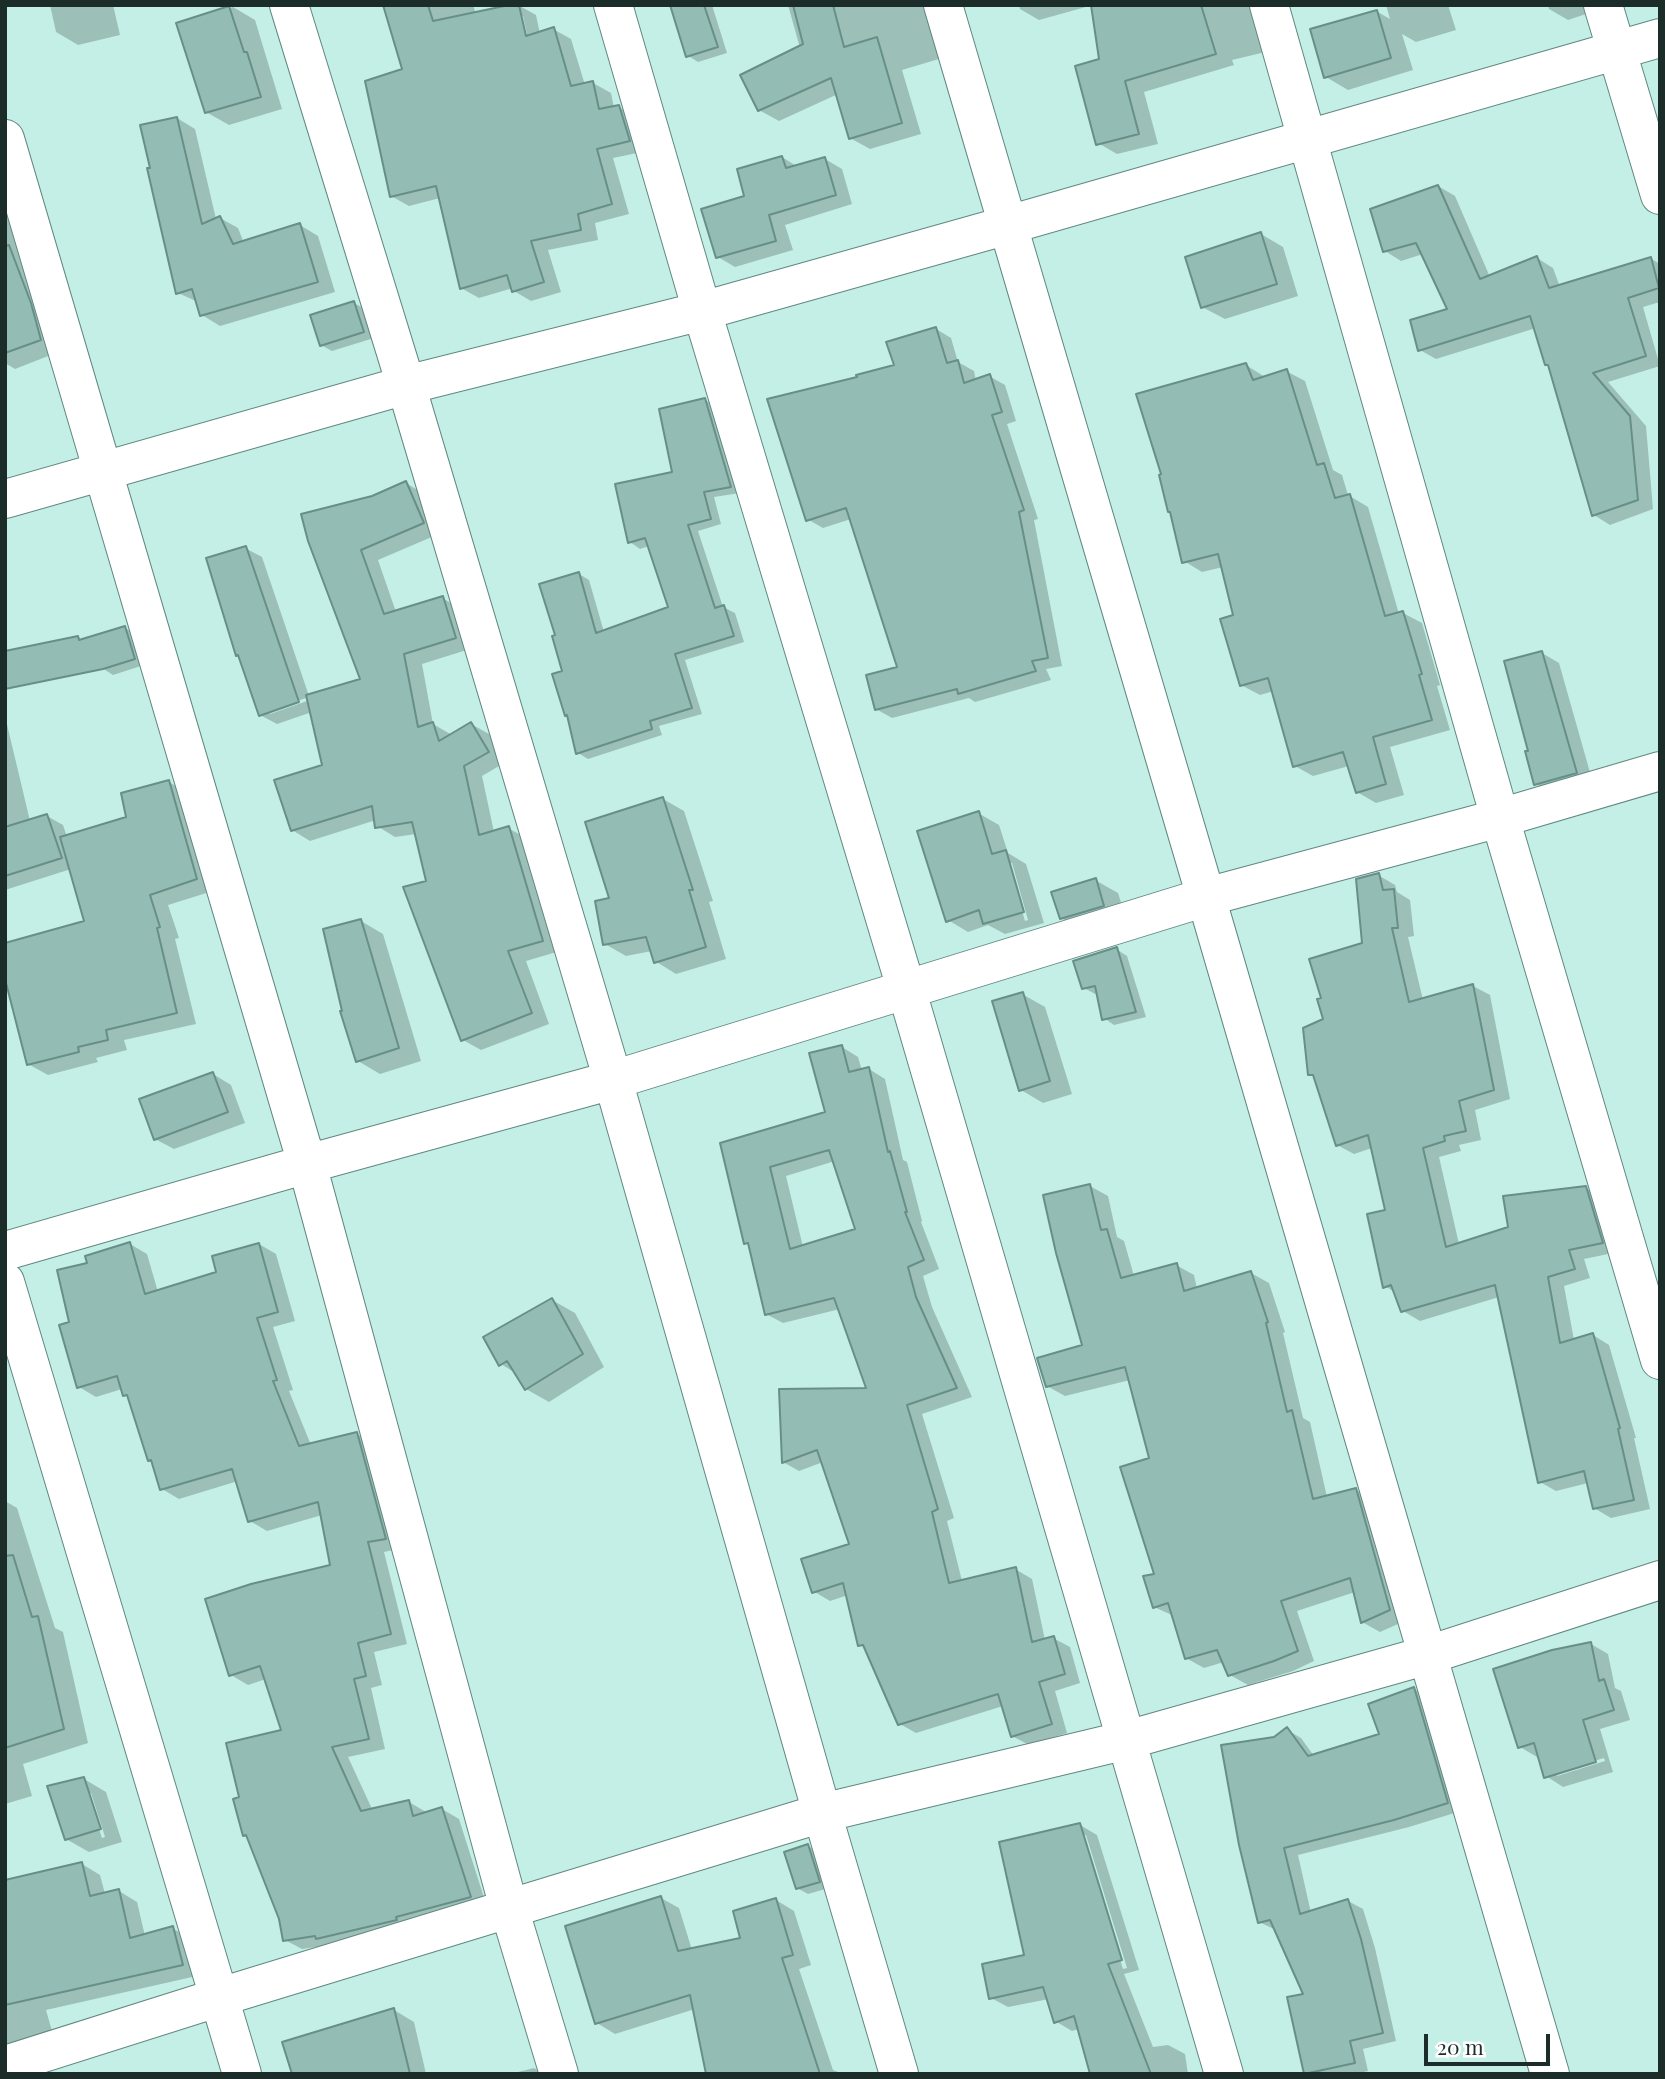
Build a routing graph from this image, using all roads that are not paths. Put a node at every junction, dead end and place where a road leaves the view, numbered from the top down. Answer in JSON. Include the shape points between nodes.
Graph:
{"nodes":[{"id":1,"x":289,"y":5,"type":"edge"},
{"id":2,"x":613,"y":5,"type":"edge"},
{"id":3,"x":943,"y":5,"type":"edge"},
{"id":4,"x":1269,"y":5,"type":"edge"},
{"id":5,"x":1603,"y":5,"type":"edge"},
{"id":6,"x":1660,"y":38,"type":"edge"},
{"id":7,"x":1617,"y":50,"type":"junction"},
{"id":8,"x":5,"y":139,"type":"edge"},
{"id":9,"x":1308,"y":139,"type":"junction"},
{"id":10,"x":1660,"y":195,"type":"edge"},
{"id":11,"x":1008,"y":225,"type":"junction"},
{"id":12,"x":702,"y":311,"type":"junction"},
{"id":13,"x":406,"y":385,"type":"junction"},
{"id":14,"x":103,"y":472,"type":"junction"},
{"id":15,"x":5,"y":499,"type":"edge"},
{"id":16,"x":1660,"y":771,"type":"edge"},
{"id":17,"x":1500,"y":818,"type":"junction"},
{"id":18,"x":1206,"y":897,"type":"junction"},
{"id":19,"x":906,"y":988,"type":"junction"},
{"id":20,"x":613,"y":1080,"type":"junction"},
{"id":21,"x":307,"y":1164,"type":"junction"},
{"id":22,"x":5,"y":1251,"type":"edge"},
{"id":23,"x":5,"y":1282,"type":"edge"},
{"id":24,"x":1660,"y":1360,"type":"edge"},
{"id":25,"x":1660,"y":1580,"type":"edge"},
{"id":26,"x":1428,"y":1655,"type":"junction"},
{"id":27,"x":1127,"y":1740,"type":"junction"},
{"id":28,"x":822,"y":1813,"type":"junction"},
{"id":29,"x":509,"y":1908,"type":"junction"},
{"id":30,"x":220,"y":1997,"type":"junction"},
{"id":31,"x":5,"y":2065,"type":"edge"},
{"id":32,"x":242,"y":2074,"type":"edge"},
{"id":33,"x":559,"y":2074,"type":"edge"},
{"id":34,"x":900,"y":2074,"type":"edge"},
{"id":35,"x":1224,"y":2074,"type":"edge"},
{"id":36,"x":1550,"y":2074,"type":"edge"}],
"edges":[{"from":1,"to":13,"type":"street"},
{"from":2,"to":12,"type":"street"},
{"from":3,"to":11,"type":"street"},
{"from":4,"to":9,"type":"street"},
{"from":5,"to":7,"type":"street"},
{"from":6,"to":7,"type":"street"},
{"from":7,"to":9,"type":"street"},
{"from":7,"to":10,"type":"street"},
{"from":8,"to":14,"type":"street"},
{"from":9,"to":11,"type":"street"},
{"from":9,"to":17,"type":"street"},
{"from":11,"to":12,"type":"street"},
{"from":11,"to":18,"type":"street"},
{"from":12,"to":13,"type":"street"},
{"from":12,"to":19,"type":"street"},
{"from":13,"to":14,"type":"street"},
{"from":13,"to":20,"type":"street"},
{"from":14,"to":15,"type":"street"},
{"from":14,"to":21,"type":"street"},
{"from":16,"to":17,"type":"street"},
{"from":17,"to":18,"type":"street"},
{"from":17,"to":24,"type":"street"},
{"from":18,"to":19,"type":"street"},
{"from":18,"to":26,"type":"street"},
{"from":19,"to":20,"type":"street"},
{"from":19,"to":27,"type":"street"},
{"from":20,"to":21,"type":"street"},
{"from":20,"to":28,"type":"street"},
{"from":21,"to":22,"type":"street"},
{"from":21,"to":29,"type":"street"},
{"from":23,"to":30,"type":"street"},
{"from":25,"to":26,"type":"street"},
{"from":26,"to":27,"type":"street"},
{"from":26,"to":36,"type":"street"},
{"from":27,"to":28,"type":"street"},
{"from":27,"to":35,"type":"street"},
{"from":28,"to":29,"type":"street"},
{"from":28,"to":34,"type":"street"},
{"from":29,"to":30,"type":"street"},
{"from":29,"to":33,"type":"street"},
{"from":30,"to":31,"type":"street"},
{"from":30,"to":32,"type":"street"}]}
